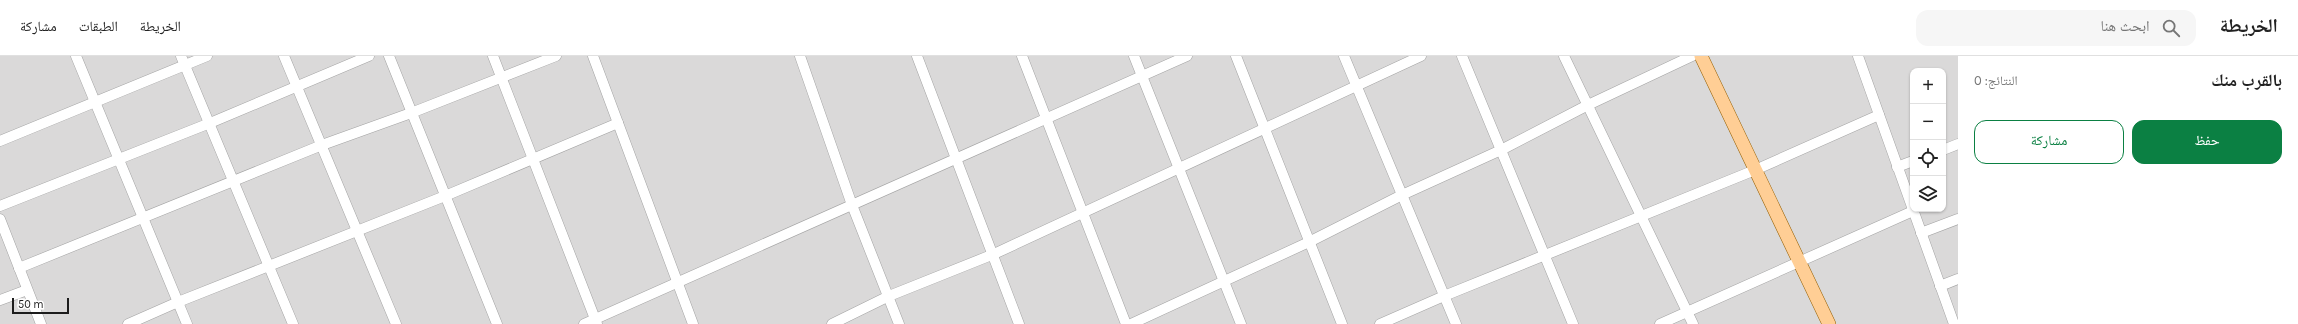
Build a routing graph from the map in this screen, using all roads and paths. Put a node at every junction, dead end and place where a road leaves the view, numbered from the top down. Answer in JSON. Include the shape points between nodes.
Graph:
{"nodes":[{"id":1,"x":76,"y":56,"type":"edge"},
{"id":2,"x":207,"y":56,"type":"edge"},
{"id":3,"x":284,"y":56,"type":"edge"},
{"id":4,"x":369,"y":56,"type":"edge"},
{"id":5,"x":388,"y":56,"type":"edge"},
{"id":6,"x":493,"y":56,"type":"edge"},
{"id":7,"x":556,"y":56,"type":"edge"},
{"id":8,"x":593,"y":56,"type":"edge"},
{"id":9,"x":800,"y":56,"type":"edge"},
{"id":10,"x":917,"y":56,"type":"edge"},
{"id":11,"x":1022,"y":56,"type":"edge"},
{"id":12,"x":1134,"y":56,"type":"edge"},
{"id":13,"x":1187,"y":56,"type":"edge"},
{"id":14,"x":1236,"y":56,"type":"edge"},
{"id":15,"x":1344,"y":56,"type":"edge"},
{"id":16,"x":1422,"y":56,"type":"edge"},
{"id":17,"x":1462,"y":56,"type":"edge"},
{"id":18,"x":1564,"y":56,"type":"edge"},
{"id":19,"x":1692,"y":56,"type":"edge"},
{"id":20,"x":1702,"y":56,"type":"edge"},
{"id":21,"x":1858,"y":56,"type":"edge"},
{"id":22,"x":183,"y":60,"type":"edge"},
{"id":23,"x":1141,"y":76,"type":"junction"},
{"id":24,"x":501,"y":77,"type":"junction"},
{"id":25,"x":297,"y":86,"type":"junction"},
{"id":26,"x":1357,"y":86,"type":"junction"},
{"id":27,"x":95,"y":102,"type":"junction"},
{"id":28,"x":1588,"y":105,"type":"junction"},
{"id":29,"x":412,"y":113,"type":"junction"},
{"id":30,"x":1879,"y":116,"type":"junction"},
{"id":31,"x":1047,"y":118,"type":"junction"},
{"id":32,"x":210,"y":124,"type":"junction"},
{"id":33,"x":618,"y":124,"type":"junction"},
{"id":34,"x":1264,"y":129,"type":"junction"},
{"id":35,"x":0,"y":141,"type":"edge"},
{"id":36,"x":1958,"y":144,"type":"edge"},
{"id":37,"x":322,"y":145,"type":"junction"},
{"id":38,"x":1946,"y":149,"type":"edge"},
{"id":39,"x":1501,"y":150,"type":"junction"},
{"id":40,"x":957,"y":158,"type":"junction"},
{"id":41,"x":118,"y":159,"type":"junction"},
{"id":42,"x":533,"y":159,"type":"junction"},
{"id":43,"x":1910,"y":162,"type":"edge"},
{"id":44,"x":1898,"y":167,"type":"junction"},
{"id":45,"x":1178,"y":170,"type":"junction"},
{"id":46,"x":1755,"y":170,"type":"junction"},
{"id":47,"x":234,"y":181,"type":"junction"},
{"id":48,"x":1402,"y":195,"type":"junction"},
{"id":49,"x":445,"y":196,"type":"junction"},
{"id":50,"x":1910,"y":202,"type":"edge"},
{"id":51,"x":852,"y":205,"type":"junction"},
{"id":52,"x":0,"y":206,"type":"edge"},
{"id":53,"x":1911,"y":212,"type":"edge"},
{"id":54,"x":1913,"y":212,"type":"edge"},
{"id":55,"x":1084,"y":214,"type":"junction"},
{"id":56,"x":1642,"y":217,"type":"junction"},
{"id":57,"x":0,"y":219,"type":"edge"},
{"id":58,"x":143,"y":219,"type":"junction"},
{"id":59,"x":1958,"y":219,"type":"edge"},
{"id":60,"x":357,"y":230,"type":"junction"},
{"id":61,"x":1921,"y":233,"type":"junction"},
{"id":62,"x":1309,"y":242,"type":"junction"},
{"id":63,"x":994,"y":254,"type":"junction"},
{"id":64,"x":1544,"y":255,"type":"junction"},
{"id":65,"x":1800,"y":263,"type":"junction"},
{"id":66,"x":269,"y":266,"type":"junction"},
{"id":67,"x":19,"y":268,"type":"junction"},
{"id":68,"x":1958,"y":279,"type":"edge"},
{"id":69,"x":1223,"y":280,"type":"junction"},
{"id":70,"x":678,"y":282,"type":"junction"},
{"id":71,"x":1940,"y":286,"type":"junction"},
{"id":72,"x":27,"y":290,"type":"junction"},
{"id":73,"x":889,"y":296,"type":"junction"},
{"id":74,"x":1444,"y":296,"type":"junction"},
{"id":75,"x":0,"y":300,"type":"edge"},
{"id":76,"x":178,"y":302,"type":"junction"},
{"id":77,"x":1687,"y":312,"type":"junction"},
{"id":78,"x":596,"y":321,"type":"edge"},
{"id":79,"x":41,"y":324,"type":"edge"},
{"id":80,"x":128,"y":324,"type":"edge"},
{"id":81,"x":187,"y":324,"type":"edge"},
{"id":82,"x":293,"y":324,"type":"edge"},
{"id":83,"x":396,"y":324,"type":"edge"},
{"id":84,"x":497,"y":324,"type":"edge"},
{"id":85,"x":584,"y":324,"type":"edge"},
{"id":86,"x":693,"y":324,"type":"edge"},
{"id":87,"x":832,"y":324,"type":"edge"},
{"id":88,"x":899,"y":324,"type":"edge"},
{"id":89,"x":1019,"y":324,"type":"edge"},
{"id":90,"x":1126,"y":324,"type":"edge"},
{"id":91,"x":1131,"y":324,"type":"edge"},
{"id":92,"x":1241,"y":324,"type":"edge"},
{"id":93,"x":1342,"y":324,"type":"edge"},
{"id":94,"x":1380,"y":324,"type":"edge"},
{"id":95,"x":1456,"y":324,"type":"edge"},
{"id":96,"x":1573,"y":324,"type":"edge"},
{"id":97,"x":1660,"y":324,"type":"edge"},
{"id":98,"x":1693,"y":324,"type":"edge"},
{"id":99,"x":1829,"y":324,"type":"edge"},
{"id":100,"x":1954,"y":324,"type":"edge"}],
"edges":[{"from":1,"to":27,"type":"street"},
{"from":2,"to":22,"type":"street"},
{"from":3,"to":25,"type":"street"},
{"from":4,"to":25,"type":"street"},
{"from":5,"to":29,"type":"street"},
{"from":6,"to":24,"type":"street"},
{"from":7,"to":24,"type":"street"},
{"from":8,"to":33,"type":"street"},
{"from":9,"to":51,"type":"street"},
{"from":10,"to":40,"type":"street"},
{"from":11,"to":31,"type":"street"},
{"from":12,"to":23,"type":"street"},
{"from":13,"to":23,"type":"street"},
{"from":14,"to":34,"type":"street"},
{"from":15,"to":26,"type":"street"},
{"from":16,"to":26,"type":"street"},
{"from":17,"to":39,"type":"street"},
{"from":18,"to":28,"type":"street"},
{"from":19,"to":28,"type":"street"},
{"from":20,"to":46,"type":"main road"},
{"from":21,"to":30,"type":"street"},
{"from":22,"to":27,"type":"street"},
{"from":22,"to":32,"type":"street"},
{"from":23,"to":31,"type":"street"},
{"from":23,"to":45,"type":"street"},
{"from":24,"to":29,"type":"street"},
{"from":24,"to":42,"type":"street"},
{"from":25,"to":32,"type":"street"},
{"from":25,"to":37,"type":"street"},
{"from":26,"to":34,"type":"street"},
{"from":26,"to":48,"type":"street"},
{"from":27,"to":35,"type":"street"},
{"from":27,"to":41,"type":"street"},
{"from":28,"to":39,"type":"street"},
{"from":28,"to":56,"type":"street"},
{"from":29,"to":37,"type":"street"},
{"from":29,"to":49,"type":"street"},
{"from":30,"to":44,"type":"street"},
{"from":30,"to":46,"type":"street"},
{"from":31,"to":40,"type":"street"},
{"from":31,"to":55,"type":"street"},
{"from":32,"to":41,"type":"street"},
{"from":32,"to":47,"type":"street"},
{"from":33,"to":42,"type":"street"},
{"from":33,"to":70,"type":"street"},
{"from":34,"to":45,"type":"street"},
{"from":34,"to":62,"type":"street"},
{"from":36,"to":38,"type":"street"},
{"from":37,"to":47,"type":"street"},
{"from":37,"to":60,"type":"street"},
{"from":39,"to":48,"type":"street"},
{"from":39,"to":64,"type":"street"},
{"from":40,"to":51,"type":"street"},
{"from":40,"to":63,"type":"street"},
{"from":41,"to":52,"type":"street"},
{"from":41,"to":58,"type":"street"},
{"from":42,"to":49,"type":"street"},
{"from":42,"to":78,"type":"street"},
{"from":43,"to":44,"type":"street"},
{"from":44,"to":50,"type":"street"},
{"from":45,"to":55,"type":"street"},
{"from":45,"to":69,"type":"street"},
{"from":46,"to":56,"type":"street"},
{"from":46,"to":65,"type":"main road"},
{"from":47,"to":58,"type":"street"},
{"from":47,"to":66,"type":"street"},
{"from":48,"to":62,"type":"street"},
{"from":48,"to":74,"type":"street"},
{"from":49,"to":60,"type":"street"},
{"from":49,"to":84,"type":"street"},
{"from":51,"to":70,"type":"street"},
{"from":51,"to":73,"type":"street"},
{"from":53,"to":65,"type":"street"},
{"from":54,"to":61,"type":"street"},
{"from":55,"to":63,"type":"street"},
{"from":55,"to":90,"type":"street"},
{"from":56,"to":64,"type":"street"},
{"from":56,"to":77,"type":"street"},
{"from":57,"to":67,"type":"street"},
{"from":58,"to":67,"type":"street"},
{"from":58,"to":76,"type":"street"},
{"from":59,"to":61,"type":"street"},
{"from":60,"to":66,"type":"street"},
{"from":60,"to":83,"type":"street"},
{"from":61,"to":71,"type":"street"},
{"from":62,"to":69,"type":"street"},
{"from":62,"to":93,"type":"street"},
{"from":63,"to":73,"type":"street"},
{"from":63,"to":89,"type":"street"},
{"from":64,"to":74,"type":"street"},
{"from":64,"to":96,"type":"street"},
{"from":65,"to":77,"type":"street"},
{"from":65,"to":99,"type":"main road"},
{"from":66,"to":76,"type":"street"},
{"from":66,"to":82,"type":"street"},
{"from":67,"to":72,"type":"street"},
{"from":68,"to":71,"type":"street"},
{"from":69,"to":91,"type":"street"},
{"from":69,"to":92,"type":"street"},
{"from":70,"to":78,"type":"street"},
{"from":70,"to":86,"type":"street"},
{"from":71,"to":100,"type":"street"},
{"from":72,"to":75,"type":"street"},
{"from":72,"to":79,"type":"street"},
{"from":73,"to":87,"type":"street"},
{"from":73,"to":88,"type":"street"},
{"from":74,"to":94,"type":"street"},
{"from":74,"to":95,"type":"street"},
{"from":76,"to":80,"type":"street"},
{"from":76,"to":81,"type":"street"},
{"from":77,"to":97,"type":"street"},
{"from":77,"to":98,"type":"street"},
{"from":78,"to":85,"type":"street"}]}
